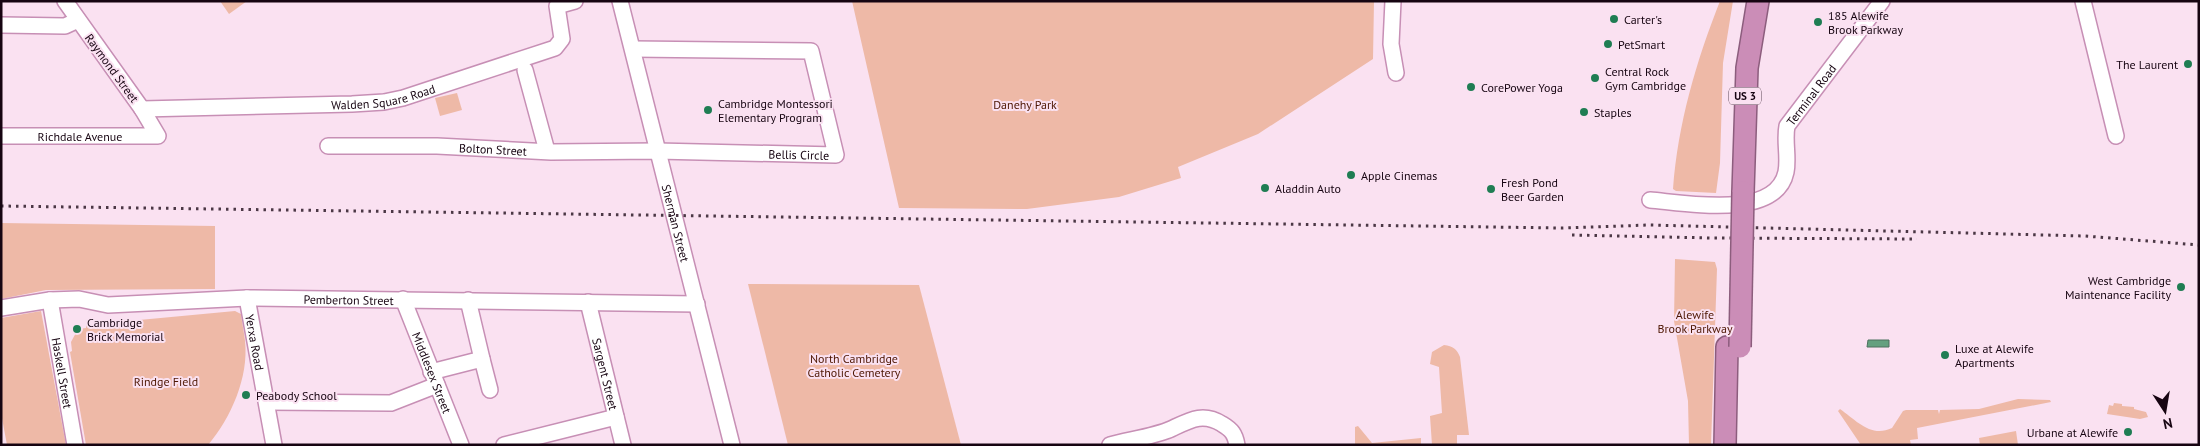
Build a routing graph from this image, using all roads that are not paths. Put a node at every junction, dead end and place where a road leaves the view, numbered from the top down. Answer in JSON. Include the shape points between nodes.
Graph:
{"nodes":[{"id":1,"x":64,"y":1,"type":"edge"},
{"id":2,"x":574,"y":1,"type":"edge"},
{"id":3,"x":620,"y":1,"type":"edge"},
{"id":4,"x":1393,"y":1,"type":"edge"},
{"id":5,"x":1745,"y":1,"type":"edge"},
{"id":6,"x":1758,"y":1,"type":"edge"},
{"id":7,"x":1882,"y":1,"type":"edge"},
{"id":8,"x":2083,"y":1,"type":"edge"},
{"id":9,"x":78,"y":20,"type":"junction"},
{"id":10,"x":1,"y":25,"type":"edge"},
{"id":11,"x":633,"y":49,"type":"junction"},
{"id":12,"x":525,"y":70,"type":"dead end"},
{"id":13,"x":1396,"y":73,"type":"dead end"},
{"id":14,"x":142,"y":109,"type":"junction"},
{"id":15,"x":1,"y":136,"type":"edge"},
{"id":16,"x":158,"y":136,"type":"joint"},
{"id":17,"x":2116,"y":136,"type":"dead end"},
{"id":18,"x":328,"y":146,"type":"dead end"},
{"id":19,"x":547,"y":151,"type":"junction"},
{"id":20,"x":657,"y":151,"type":"junction"},
{"id":21,"x":1736,"y":192,"type":"junction"},
{"id":22,"x":1650,"y":200,"type":"dead end"},
{"id":23,"x":247,"y":298,"type":"junction"},
{"id":24,"x":403,"y":299,"type":"junction"},
{"id":25,"x":50,"y":300,"type":"junction"},
{"id":26,"x":468,"y":300,"type":"junction"},
{"id":27,"x":588,"y":302,"type":"junction"},
{"id":28,"x":696,"y":304,"type":"junction"},
{"id":29,"x":1,"y":308,"type":"edge"},
{"id":30,"x":1733,"y":347,"type":"junction"},
{"id":31,"x":482,"y":359,"type":"junction"},
{"id":32,"x":434,"y":378,"type":"junction"},
{"id":33,"x":490,"y":390,"type":"dead end"},
{"id":34,"x":266,"y":402,"type":"junction"},
{"id":35,"x":616,"y":417,"type":"junction"},
{"id":36,"x":1171,"y":430,"type":"junction"},
{"id":37,"x":75,"y":445,"type":"edge"},
{"id":38,"x":274,"y":445,"type":"edge"},
{"id":39,"x":461,"y":445,"type":"edge"},
{"id":40,"x":504,"y":445,"type":"edge"},
{"id":41,"x":623,"y":445,"type":"edge"},
{"id":42,"x":732,"y":445,"type":"edge"},
{"id":43,"x":1110,"y":445,"type":"edge"},
{"id":44,"x":1173,"y":445,"type":"edge"},
{"id":45,"x":1238,"y":445,"type":"edge"},
{"id":46,"x":1725,"y":445,"type":"edge"},
{"id":47,"x":1738,"y":445,"type":"edge"}],
"edges":[{"from":1,"to":9,"type":"street","name":"Raymond Street"},
{"from":2,"to":14,"type":"street","name":"Walden Square Road","via":[[556,6],[562,39],[556,48],[403,98],[376,103]]},
{"from":3,"to":11,"type":"street","name":"Sherman Street"},
{"from":4,"to":13,"type":"street","via":[[1391,44]]},
{"from":5,"to":21,"type":"highway","number":"US 3","via":[[1734,63]]},
{"from":6,"to":21,"type":"highway","number":"US 3","via":[[1747,68]]},
{"from":7,"to":22,"type":"street","name":"Terminal Road","via":[[1787,126],[1784,137],[1786,172],[1769,197],[1730,206]]},
{"from":8,"to":17,"type":"street"},
{"from":9,"to":10,"type":"street","via":[[65,26]]},
{"from":9,"to":14,"type":"street","name":"Raymond Street"},
{"from":11,"to":20,"type":"street","name":"Sherman Street"},
{"from":11,"to":20,"type":"street","name":"Bellis Circle","via":[[812,51],[836,155]]},
{"from":12,"to":19,"type":"street"},
{"from":14,"to":16,"type":"street","name":"Raymond Street"},
{"from":15,"to":16,"type":"street","name":"Richdale Avenue"},
{"from":18,"to":19,"type":"street","name":"Bolton Street","via":[[438,146]]},
{"from":19,"to":20,"type":"street","name":"Bolton Street"},
{"from":20,"to":28,"type":"street","name":"Sherman Street"},
{"from":21,"to":30,"type":"highway","number":"US 3","bridge":true},
{"from":23,"to":24,"type":"street","name":"Pemberton Street"},
{"from":23,"to":25,"type":"street","name":"Pemberton Street","via":[[108,305],[79,299]]},
{"from":23,"to":34,"type":"street","name":"Yerxa Road"},
{"from":24,"to":26,"type":"street","name":"Pemberton Street"},
{"from":24,"to":32,"type":"street","name":"Middlesex Street"},
{"from":25,"to":29,"type":"street","name":"Pemberton Street"},
{"from":25,"to":37,"type":"street","name":"Haskell Street"},
{"from":26,"to":27,"type":"street","name":"Pemberton Street"},
{"from":26,"to":31,"type":"street"},
{"from":27,"to":28,"type":"street","name":"Pemberton Street"},
{"from":27,"to":35,"type":"street","name":"Sargent Street"},
{"from":28,"to":42,"type":"street","name":"Sherman Street"},
{"from":30,"to":46,"type":"highway","number":"US 3"},
{"from":30,"to":47,"type":"highway","number":"US 3"},
{"from":31,"to":32,"type":"street"},
{"from":31,"to":33,"type":"street"},
{"from":32,"to":34,"type":"street","via":[[391,403]]},
{"from":32,"to":39,"type":"street","name":"Middlesex Street"},
{"from":34,"to":38,"type":"street","name":"Yerxa Road"},
{"from":35,"to":40,"type":"street"},
{"from":35,"to":41,"type":"street","name":"Sargent Street"},
{"from":36,"to":43,"type":"street"},
{"from":36,"to":44,"type":"street"},
{"from":36,"to":45,"type":"street","via":[[1181,423],[1210,417],[1233,431]]}]}
